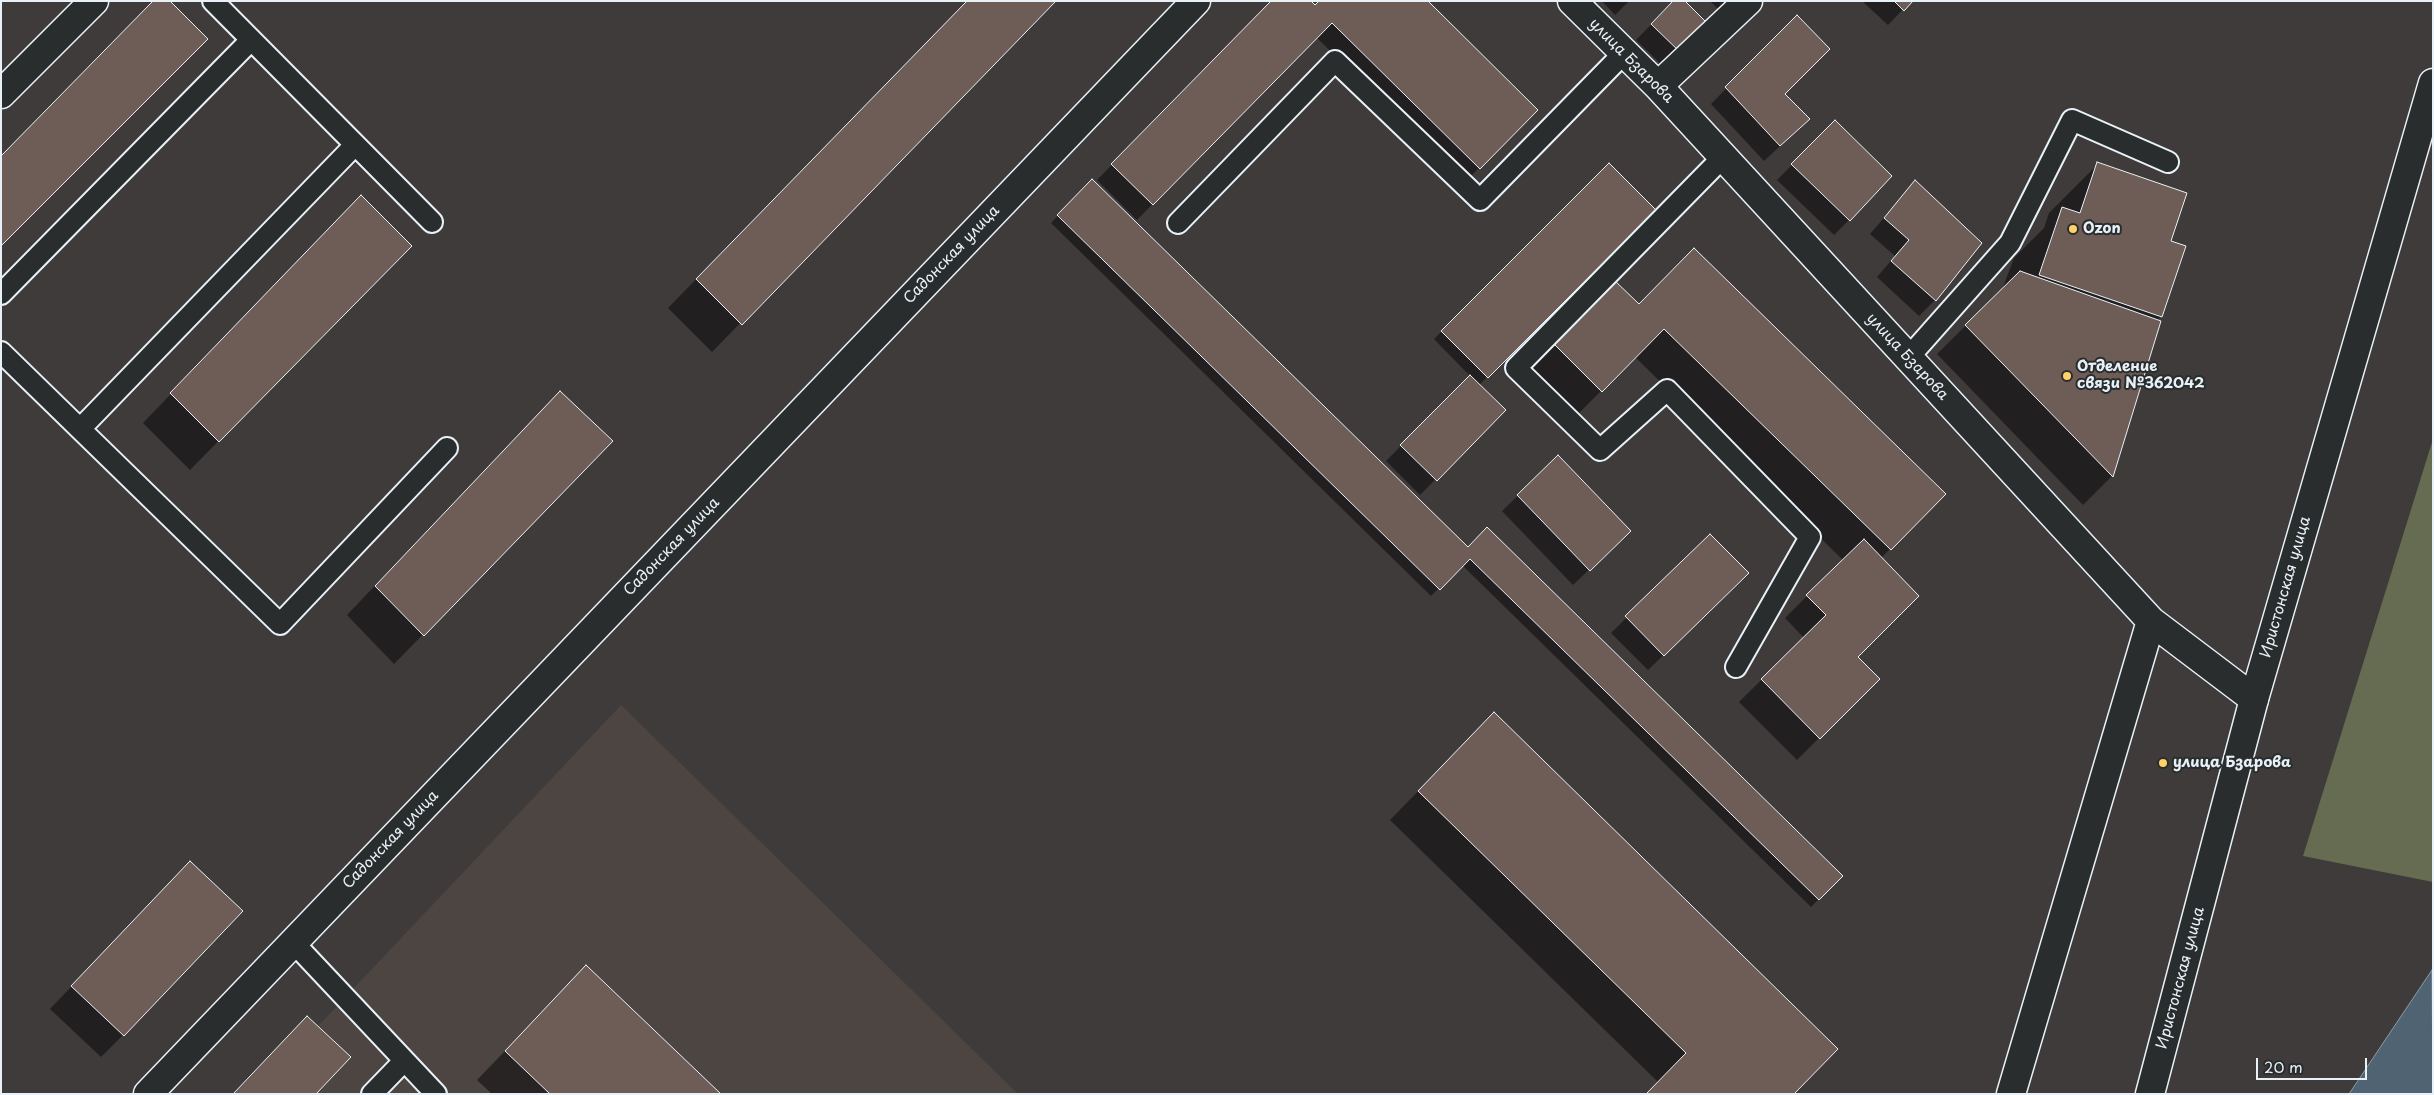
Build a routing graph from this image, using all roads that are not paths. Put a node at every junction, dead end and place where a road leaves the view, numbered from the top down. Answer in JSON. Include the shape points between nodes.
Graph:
{"nodes":[{"id":1,"x":94,"y":1,"type":"edge"},
{"id":2,"x":213,"y":1,"type":"edge"},
{"id":3,"x":1196,"y":1,"type":"edge"},
{"id":4,"x":1572,"y":1,"type":"edge"},
{"id":5,"x":1748,"y":1,"type":"edge"},
{"id":6,"x":251,"y":40,"type":"junction"},
{"id":7,"x":1624,"y":53,"type":"junction"},
{"id":8,"x":2433,"y":84,"type":"edge"},
{"id":9,"x":1658,"y":86,"type":"junction"},
{"id":10,"x":1,"y":94,"type":"edge"},
{"id":11,"x":356,"y":145,"type":"junction"},
{"id":12,"x":1723,"y":157,"type":"junction"},
{"id":13,"x":2168,"y":162,"type":"dead end"},
{"id":14,"x":432,"y":222,"type":"dead end"},
{"id":15,"x":1178,"y":223,"type":"dead end"},
{"id":16,"x":1,"y":294,"type":"edge"},
{"id":17,"x":1,"y":352,"type":"edge"},
{"id":18,"x":1908,"y":358,"type":"junction"},
{"id":19,"x":80,"y":429,"type":"junction"},
{"id":20,"x":447,"y":448,"type":"dead end"},
{"id":21,"x":2152,"y":621,"type":"junction"},
{"id":22,"x":1736,"y":667,"type":"dead end"},
{"id":23,"x":2254,"y":699,"type":"junction"},
{"id":24,"x":293,"y":942,"type":"junction"},
{"id":25,"x":404,"y":1061,"type":"junction"},
{"id":26,"x":148,"y":1094,"type":"edge"},
{"id":27,"x":372,"y":1094,"type":"edge"},
{"id":28,"x":436,"y":1094,"type":"edge"},
{"id":29,"x":2011,"y":1094,"type":"edge"},
{"id":30,"x":2150,"y":1094,"type":"edge"}],
"edges":[{"from":1,"to":10,"type":"street"},
{"from":2,"to":6,"type":"lane"},
{"from":3,"to":24,"type":"street","name":"Садонская улица"},
{"from":4,"to":7,"type":"street","name":"улица Бзарова"},
{"from":5,"to":9,"type":"street"},
{"from":6,"to":11,"type":"lane"},
{"from":6,"to":16,"type":"lane"},
{"from":7,"to":9,"type":"street","name":"улица Бзарова"},
{"from":7,"to":15,"type":"lane","via":[[1480,200],[1335,60]]},
{"from":8,"to":23,"type":"street","name":"Иристонская улица"},
{"from":9,"to":12,"type":"street","name":"улица Бзарова"},
{"from":11,"to":14,"type":"lane"},
{"from":11,"to":19,"type":"lane"},
{"from":12,"to":18,"type":"street","name":"улица Бзарова"},
{"from":12,"to":22,"type":"lane","via":[[1516,368],[1600,450],[1667,390],[1810,537]]},
{"from":13,"to":18,"type":"lane","via":[[2072,120],[2010,242]]},
{"from":17,"to":19,"type":"lane"},
{"from":18,"to":21,"type":"street","name":"улица Бзарова"},
{"from":19,"to":20,"type":"lane","via":[[280,624]]},
{"from":21,"to":23,"type":"street","name":"улица Бзарова"},
{"from":21,"to":29,"type":"street"},
{"from":23,"to":30,"type":"street","name":"Иристонская улица"},
{"from":24,"to":25,"type":"lane"},
{"from":24,"to":26,"type":"street","name":"Садонская улица"},
{"from":25,"to":27,"type":"lane"},
{"from":25,"to":28,"type":"lane"}]}
